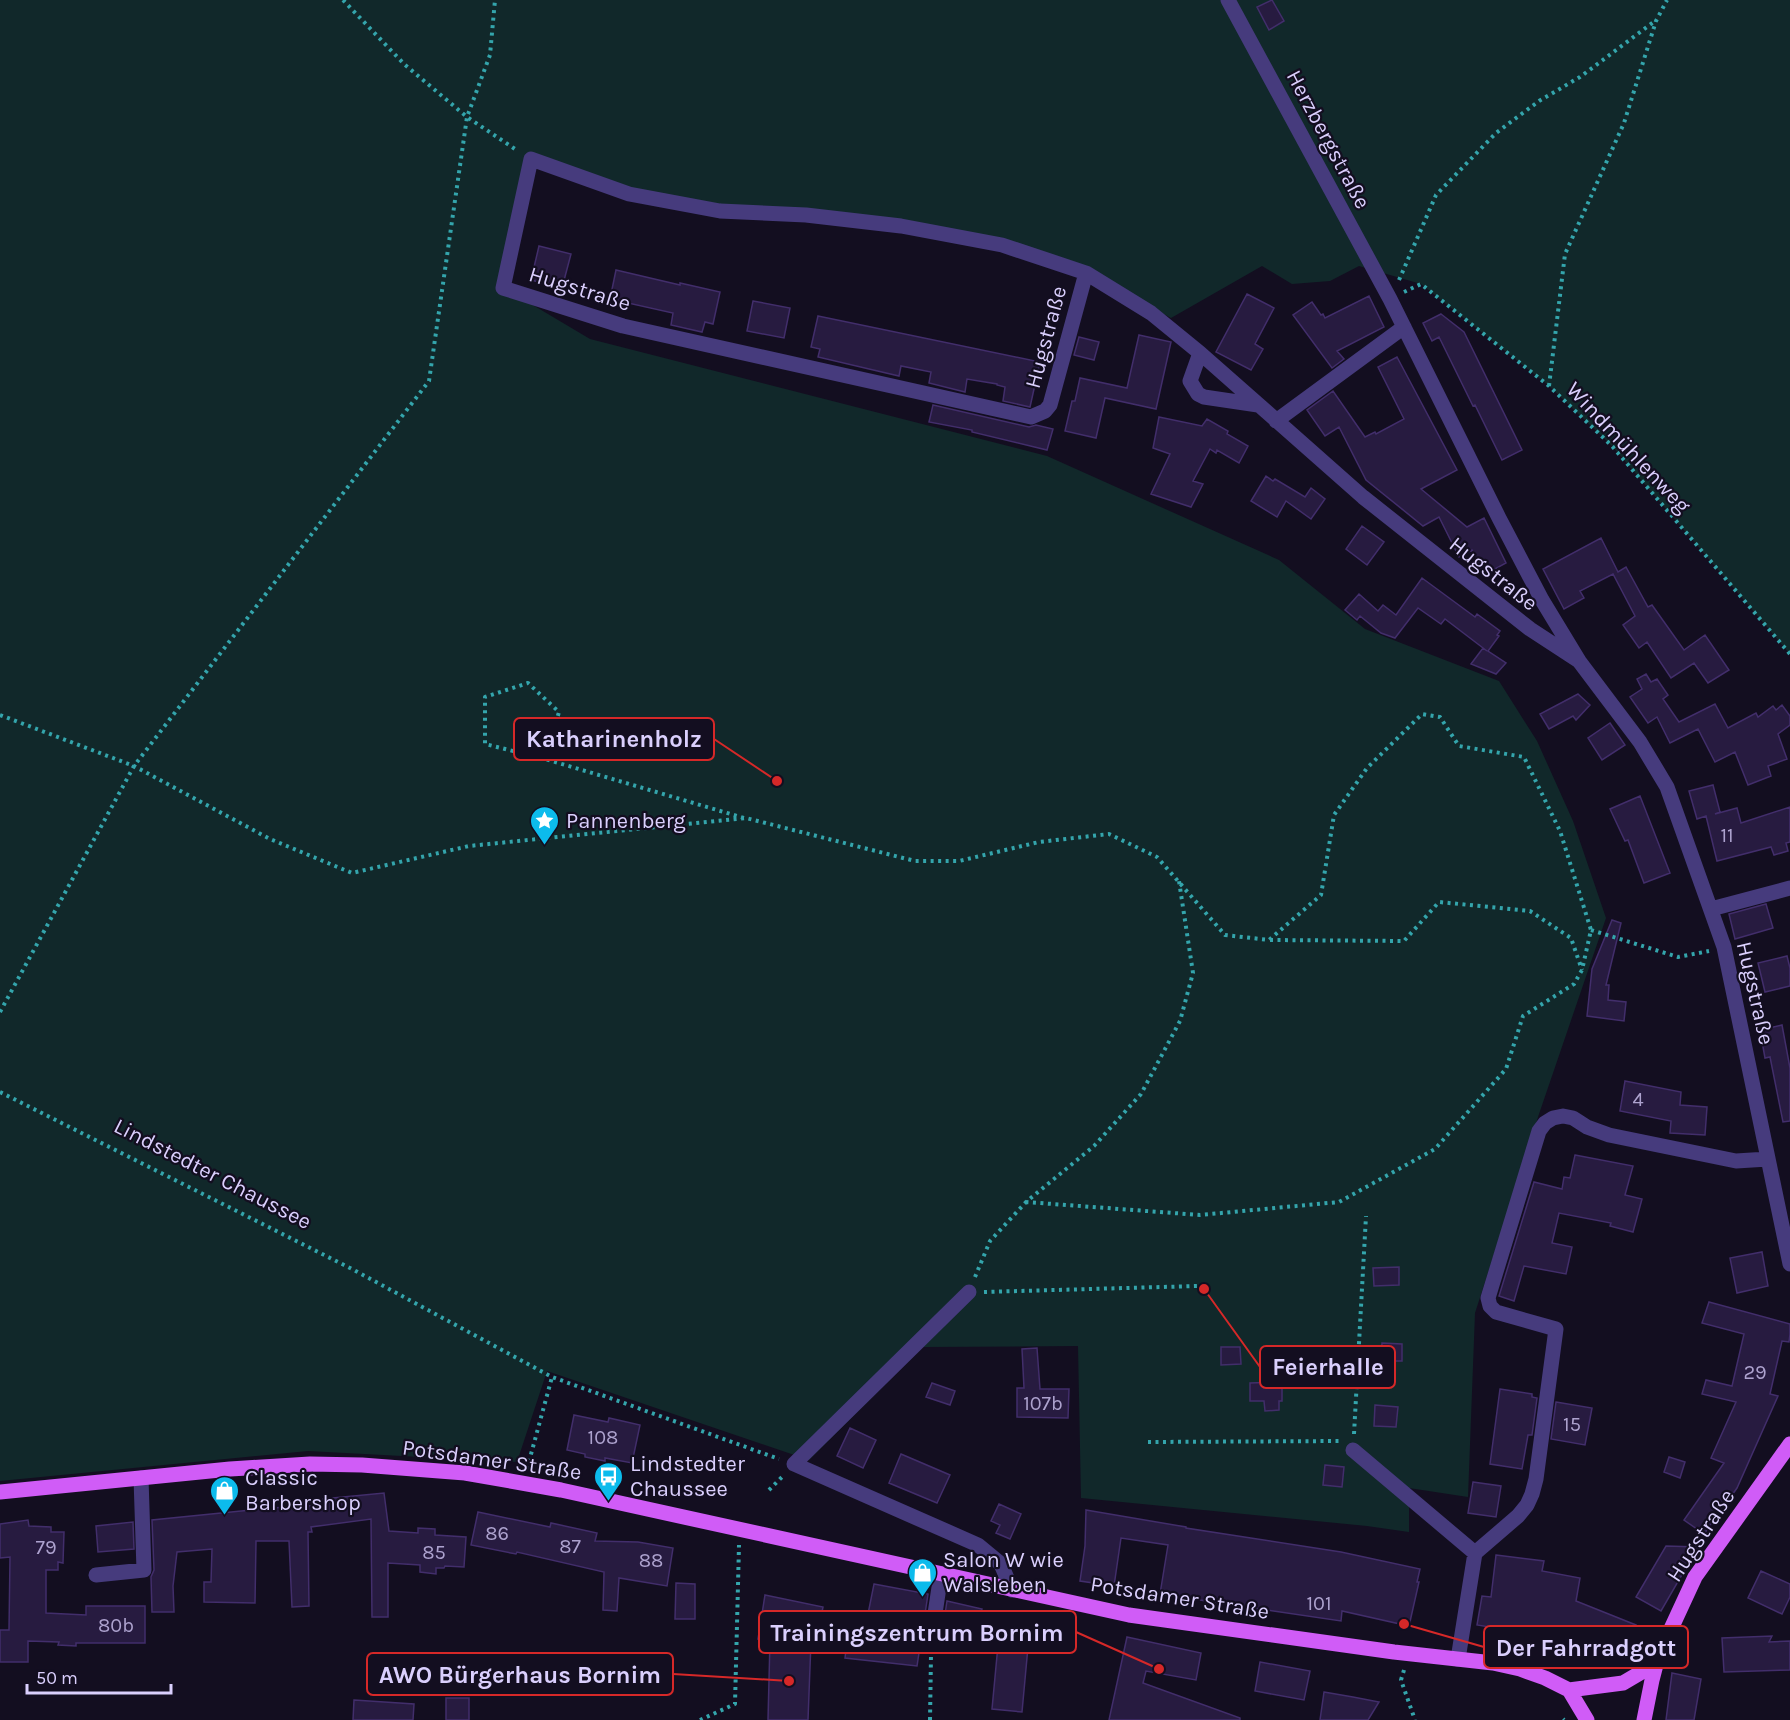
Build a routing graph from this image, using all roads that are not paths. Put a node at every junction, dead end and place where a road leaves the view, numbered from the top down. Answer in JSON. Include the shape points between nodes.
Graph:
{"nodes":[{"id":1,"x":1228,"y":0,"type":"edge"},
{"id":2,"x":1086,"y":273,"type":"junction"},
{"id":3,"x":1390,"y":299,"type":"joint"},
{"id":4,"x":1404,"y":327,"type":"junction"},
{"id":5,"x":1200,"y":353,"type":"junction"},
{"id":6,"x":1258,"y":405,"type":"junction"},
{"id":7,"x":1276,"y":421,"type":"junction"},
{"id":8,"x":1579,"y":662,"type":"junction"},
{"id":9,"x":1790,"y":888,"type":"edge"},
{"id":10,"x":1711,"y":909,"type":"junction"},
{"id":11,"x":1768,"y":1159,"type":"junction"},
{"id":12,"x":1790,"y":1264,"type":"edge"},
{"id":13,"x":969,"y":1292,"type":"road end"},
{"id":14,"x":1790,"y":1444,"type":"edge"},
{"id":15,"x":1353,"y":1450,"type":"road end"},
{"id":16,"x":141,"y":1478,"type":"junction"},
{"id":17,"x":0,"y":1492,"type":"edge"},
{"id":18,"x":1475,"y":1553,"type":"junction"},
{"id":19,"x":941,"y":1574,"type":"junction"},
{"id":20,"x":96,"y":1575,"type":"dead end"},
{"id":21,"x":1012,"y":1590,"type":"junction"},
{"id":22,"x":931,"y":1640,"type":"road end"},
{"id":23,"x":1658,"y":1657,"type":"junction"},
{"id":24,"x":1458,"y":1659,"type":"junction"},
{"id":25,"x":1569,"y":1690,"type":"junction"},
{"id":26,"x":1587,"y":1720,"type":"edge"},
{"id":27,"x":1644,"y":1720,"type":"edge"}],
"edges":[{"from":1,"to":3,"type":"street","name":"Herzbergstraße"},
{"from":2,"to":2,"type":"street","name":"Hugstraße","via":[[1002,245],[901,226],[806,215],[720,211],[629,194],[531,159],[504,288],[623,326],[1031,417],[1050,405]]},
{"from":2,"to":5,"type":"street","name":"Hugstraße","via":[[1152,312]]},
{"from":3,"to":4,"type":"street","name":"Hugstraße"},
{"from":4,"to":7,"type":"street"},
{"from":4,"to":8,"type":"street","name":"Hugstraße","via":[[1546,609]]},
{"from":5,"to":6,"type":"street","name":"Hugstraße"},
{"from":5,"to":6,"type":"street","via":[[1190,381],[1198,394]]},
{"from":6,"to":7,"type":"street","name":"Hugstraße"},
{"from":7,"to":8,"type":"street","name":"Hugstraße","via":[[1425,547]]},
{"from":8,"to":10,"type":"street","name":"Hugstraße","via":[[1609,699],[1667,787]]},
{"from":9,"to":10,"type":"street"},
{"from":10,"to":11,"type":"street","name":"Hugstraße","via":[[1724,947]]},
{"from":11,"to":12,"type":"street","name":"Hugstraße"},
{"from":11,"to":18,"type":"street","via":[[1736,1161],[1609,1135],[1563,1116],[1553,1118],[1539,1131],[1488,1298],[1496,1312],[1556,1329],[1536,1479],[1527,1505],[1518,1516]]},
{"from":13,"to":21,"type":"street","via":[[794,1464],[978,1545],[1001,1564]]},
{"from":14,"to":23,"type":"main road","name":"Hugstraße","via":[[1695,1577]]},
{"from":15,"to":18,"type":"street"},
{"from":16,"to":17,"type":"main road","name":"Potsdamer Straße"},
{"from":16,"to":19,"type":"main road","name":"Potsdamer Straße","via":[[259,1467],[362,1465],[431,1469],[523,1482]]},
{"from":16,"to":20,"type":"street","via":[[144,1570]]},
{"from":18,"to":24,"type":"street"},
{"from":19,"to":21,"type":"main road","name":"Potsdamer Straße"},
{"from":19,"to":22,"type":"street"},
{"from":21,"to":24,"type":"main road","name":"Potsdamer Straße","via":[[1129,1615]]},
{"from":23,"to":25,"type":"main road","via":[[1623,1683]]},
{"from":23,"to":27,"type":"main road"},
{"from":24,"to":25,"type":"main road","name":"Potsdamer Straße","via":[[1520,1669]]},
{"from":25,"to":26,"type":"main road"}]}
